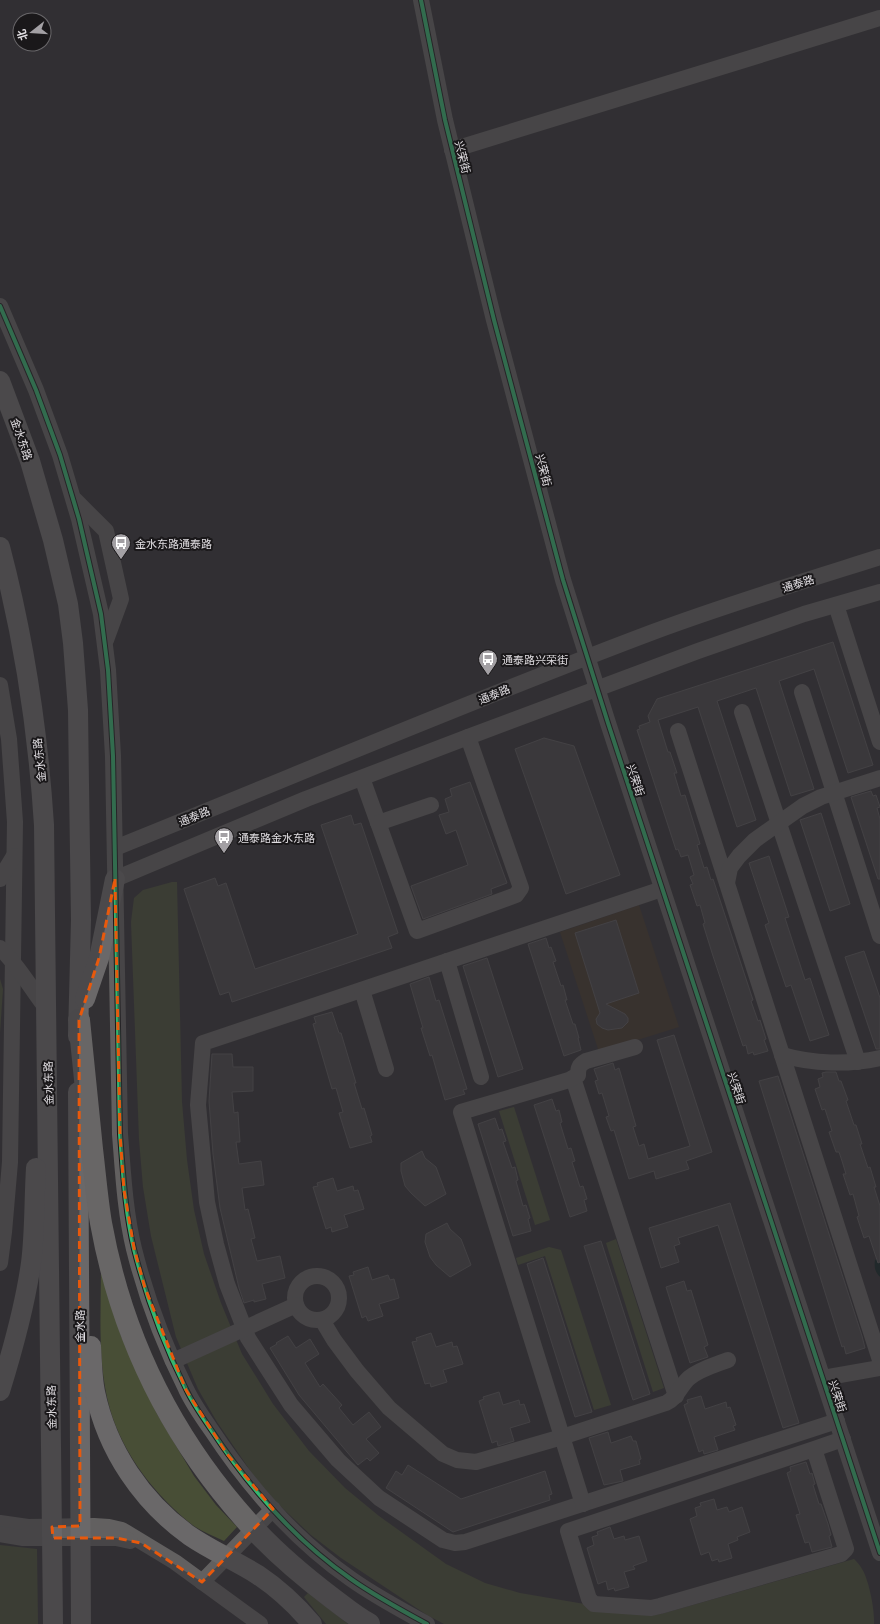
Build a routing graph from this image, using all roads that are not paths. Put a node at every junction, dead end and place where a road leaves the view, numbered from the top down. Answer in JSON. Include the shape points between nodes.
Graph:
{"nodes":[{"id":1,"x":421,"y":0,"type":"edge"},
{"id":2,"x":880,"y":18,"type":"edge"},
{"id":3,"x":452,"y":150,"type":"junction"},
{"id":4,"x":0,"y":306,"type":"edge"},
{"id":5,"x":0,"y":381,"type":"edge"},
{"id":6,"x":73,"y":498,"type":"junction"},
{"id":7,"x":0,"y":547,"type":"edge"},
{"id":8,"x":880,"y":557,"type":"edge"},
{"id":9,"x":880,"y":592,"type":"edge"},
{"id":10,"x":836,"y":605,"type":"junction"},
{"id":11,"x":105,"y":643,"type":"junction"},
{"id":12,"x":588,"y":658,"type":"junction"},
{"id":13,"x":0,"y":685,"type":"edge"},
{"id":14,"x":597,"y":689,"type":"junction"},
{"id":15,"x":802,"y":692,"type":"dead end"},
{"id":16,"x":742,"y":712,"type":"dead end"},
{"id":17,"x":678,"y":731,"type":"dead end"},
{"id":18,"x":468,"y":737,"type":"junction"},
{"id":19,"x":880,"y":742,"type":"edge"},
{"id":20,"x":362,"y":778,"type":"junction"},
{"id":21,"x":880,"y":778,"type":"edge"},
{"id":22,"x":834,"y":793,"type":"junction"},
{"id":23,"x":430,"y":805,"type":"dead end"},
{"id":24,"x":378,"y":823,"type":"junction"},
{"id":25,"x":779,"y":823,"type":"junction"},
{"id":26,"x":115,"y":848,"type":"junction"},
{"id":27,"x":14,"y":854,"type":"junction"},
{"id":28,"x":0,"y":879,"type":"edge"},
{"id":29,"x":115,"y":880,"type":"junction"},
{"id":30,"x":727,"y":883,"type":"junction"},
{"id":31,"x":662,"y":889,"type":"junction"},
{"id":32,"x":880,"y":936,"type":"edge"},
{"id":33,"x":0,"y":948,"type":"edge"},
{"id":34,"x":13,"y":960,"type":"junction"},
{"id":35,"x":447,"y":961,"type":"junction"},
{"id":36,"x":362,"y":990,"type":"junction"},
{"id":37,"x":47,"y":1009,"type":"junction"},
{"id":38,"x":79,"y":1020,"type":"junction"},
{"id":39,"x":635,"y":1047,"type":"dead end"},
{"id":40,"x":782,"y":1055,"type":"junction"},
{"id":41,"x":880,"y":1058,"type":"edge"},
{"id":42,"x":858,"y":1062,"type":"junction"},
{"id":43,"x":386,"y":1069,"type":"dead end"},
{"id":44,"x":482,"y":1077,"type":"dead end"},
{"id":45,"x":573,"y":1078,"type":"junction"},
{"id":46,"x":79,"y":1237,"type":"junction"},
{"id":47,"x":0,"y":1263,"type":"edge"},
{"id":48,"x":296,"y":1305,"type":"junction"},
{"id":49,"x":322,"y":1320,"type":"junction"},
{"id":50,"x":244,"y":1329,"type":"junction"},
{"id":51,"x":728,"y":1360,"type":"dead end"},
{"id":52,"x":880,"y":1360,"type":"edge"},
{"id":53,"x":174,"y":1361,"type":"junction"},
{"id":54,"x":880,"y":1368,"type":"edge"},
{"id":55,"x":823,"y":1378,"type":"junction"},
{"id":56,"x":0,"y":1391,"type":"edge"},
{"id":57,"x":676,"y":1396,"type":"junction"},
{"id":58,"x":837,"y":1421,"type":"junction"},
{"id":59,"x":562,"y":1437,"type":"junction"},
{"id":60,"x":843,"y":1440,"type":"junction"},
{"id":61,"x":814,"y":1449,"type":"junction"},
{"id":62,"x":583,"y":1504,"type":"junction"},
{"id":63,"x":273,"y":1509,"type":"junction"},
{"id":64,"x":0,"y":1523,"type":"edge"},
{"id":65,"x":0,"y":1534,"type":"edge"},
{"id":66,"x":141,"y":1543,"type":"junction"},
{"id":67,"x":880,"y":1553,"type":"edge"},
{"id":68,"x":202,"y":1582,"type":"junction"},
{"id":69,"x":365,"y":1623,"type":"edge"},
{"id":70,"x":53,"y":1624,"type":"edge"},
{"id":71,"x":81,"y":1624,"type":"edge"},
{"id":72,"x":260,"y":1624,"type":"edge"},
{"id":73,"x":312,"y":1624,"type":"edge"},
{"id":74,"x":427,"y":1624,"type":"edge"}],
"edges":[{"from":1,"to":3,"type":"street","name":"兴荣街"},
{"from":2,"to":3,"type":"street"},
{"from":3,"to":12,"type":"street","name":"兴荣街","via":[[559,564]]},
{"from":4,"to":6,"type":"street","via":[[36,390]]},
{"from":5,"to":38,"type":"main road","name":"金水东路","via":[[30,461],[53,540],[68,604],[73,643],[78,702],[81,920]]},
{"from":6,"to":11,"type":"street","via":[[101,614]]},
{"from":6,"to":11,"type":"street","via":[[106,531],[121,599]]},
{"from":7,"to":37,"type":"main road","name":"金水东路","via":[[23,653],[39,755],[44,825]]},
{"from":8,"to":12,"type":"street","name":"通泰路","via":[[669,626]]},
{"from":9,"to":10,"type":"street"},
{"from":10,"to":14,"type":"street","via":[[698,651]]},
{"from":10,"to":19,"type":"street"},
{"from":11,"to":26,"type":"street","via":[[113,756]]},
{"from":12,"to":14,"type":"street","name":"兴荣街"},
{"from":12,"to":26,"type":"street","name":"通泰路"},
{"from":13,"to":27,"type":"street","via":[[9,739],[15,822]]},
{"from":14,"to":18,"type":"street"},
{"from":14,"to":31,"type":"street","name":"兴荣街"},
{"from":15,"to":22,"type":"street"},
{"from":16,"to":25,"type":"street"},
{"from":17,"to":30,"type":"street"},
{"from":18,"to":20,"type":"street"},
{"from":18,"to":24,"type":"street","via":[[521,888],[516,895],[416,930]]},
{"from":20,"to":24,"type":"street"},
{"from":20,"to":29,"type":"street"},
{"from":21,"to":22,"type":"street"},
{"from":22,"to":25,"type":"street","via":[[803,806]]},
{"from":22,"to":32,"type":"street"},
{"from":23,"to":24,"type":"street"},
{"from":25,"to":30,"type":"street","via":[[738,856],[730,868]]},
{"from":25,"to":42,"type":"street"},
{"from":26,"to":29,"type":"street"},
{"from":27,"to":28,"type":"street"},
{"from":27,"to":34,"type":"street"},
{"from":29,"to":38,"type":"main road","via":[[98,958]]},
{"from":29,"to":53,"type":"street","via":[[120,1134],[124,1190],[134,1248],[145,1288]]},
{"from":30,"to":40,"type":"street"},
{"from":31,"to":35,"type":"street"},
{"from":31,"to":55,"type":"street","name":"兴荣街"},
{"from":33,"to":34,"type":"street"},
{"from":34,"to":37,"type":"street"},
{"from":34,"to":47,"type":"street","via":[[10,1162]]},
{"from":35,"to":36,"type":"street"},
{"from":35,"to":44,"type":"street"},
{"from":36,"to":43,"type":"street"},
{"from":36,"to":50,"type":"street","via":[[203,1043],[198,1105],[207,1202],[227,1284]]},
{"from":37,"to":56,"type":"main road","via":[[31,1263],[12,1354]]},
{"from":37,"to":70,"type":"main road","name":"金水东路"},
{"from":38,"to":46,"type":"main road","name":"金水东路"},
{"from":38,"to":69,"type":"highway","via":[[101,1222],[123,1312],[149,1375],[185,1441],[206,1473],[240,1513],[296,1570]]},
{"from":39,"to":45,"type":"street","via":[[580,1064],[578,1075]]},
{"from":40,"to":42,"type":"street","via":[[811,1061]]},
{"from":40,"to":52,"type":"street"},
{"from":41,"to":42,"type":"street"},
{"from":45,"to":57,"type":"street"},
{"from":45,"to":59,"type":"street","via":[[461,1112]]},
{"from":46,"to":71,"type":"main road","name":"金水路"},
{"from":46,"to":73,"type":"main road","via":[[95,1390],[101,1414],[123,1464],[155,1506],[190,1536],[257,1574],[298,1607]]},
{"from":48,"to":49,"type":"street","via":[[310,1320]]},
{"from":48,"to":49,"type":"street","via":[[296,1290],[304,1280],[316,1276],[328,1280],[337,1289],[339,1302],[333,1313]]},
{"from":48,"to":50,"type":"street"},
{"from":49,"to":59,"type":"street","via":[[357,1371],[389,1408],[443,1454],[457,1460],[476,1462]]},
{"from":50,"to":53,"type":"street"},
{"from":50,"to":62,"type":"street","via":[[291,1405],[338,1460],[379,1498],[443,1540],[464,1542]]},
{"from":51,"to":57,"type":"street","via":[[693,1375]]},
{"from":53,"to":63,"type":"street","via":[[186,1390],[227,1454],[252,1488]]},
{"from":54,"to":55,"type":"street"},
{"from":55,"to":58,"type":"street","name":"兴荣街"},
{"from":57,"to":59,"type":"street","via":[[666,1403]]},
{"from":58,"to":60,"type":"street","name":"兴荣街"},
{"from":58,"to":62,"type":"street"},
{"from":59,"to":62,"type":"street"},
{"from":60,"to":61,"type":"street"},
{"from":60,"to":67,"type":"street","name":"兴荣街"},
{"from":61,"to":61,"type":"street","via":[[846,1549],[841,1554],[651,1608],[594,1604],[589,1599],[568,1531]]},
{"from":63,"to":68,"type":"street"},
{"from":63,"to":74,"type":"street","via":[[304,1542],[350,1579],[390,1605]]},
{"from":64,"to":66,"type":"street","via":[[28,1527],[110,1527],[122,1530]]},
{"from":65,"to":66,"type":"street","via":[[22,1538],[116,1538]]},
{"from":66,"to":68,"type":"street","via":[[175,1562]]},
{"from":68,"to":72,"type":"street"}]}
